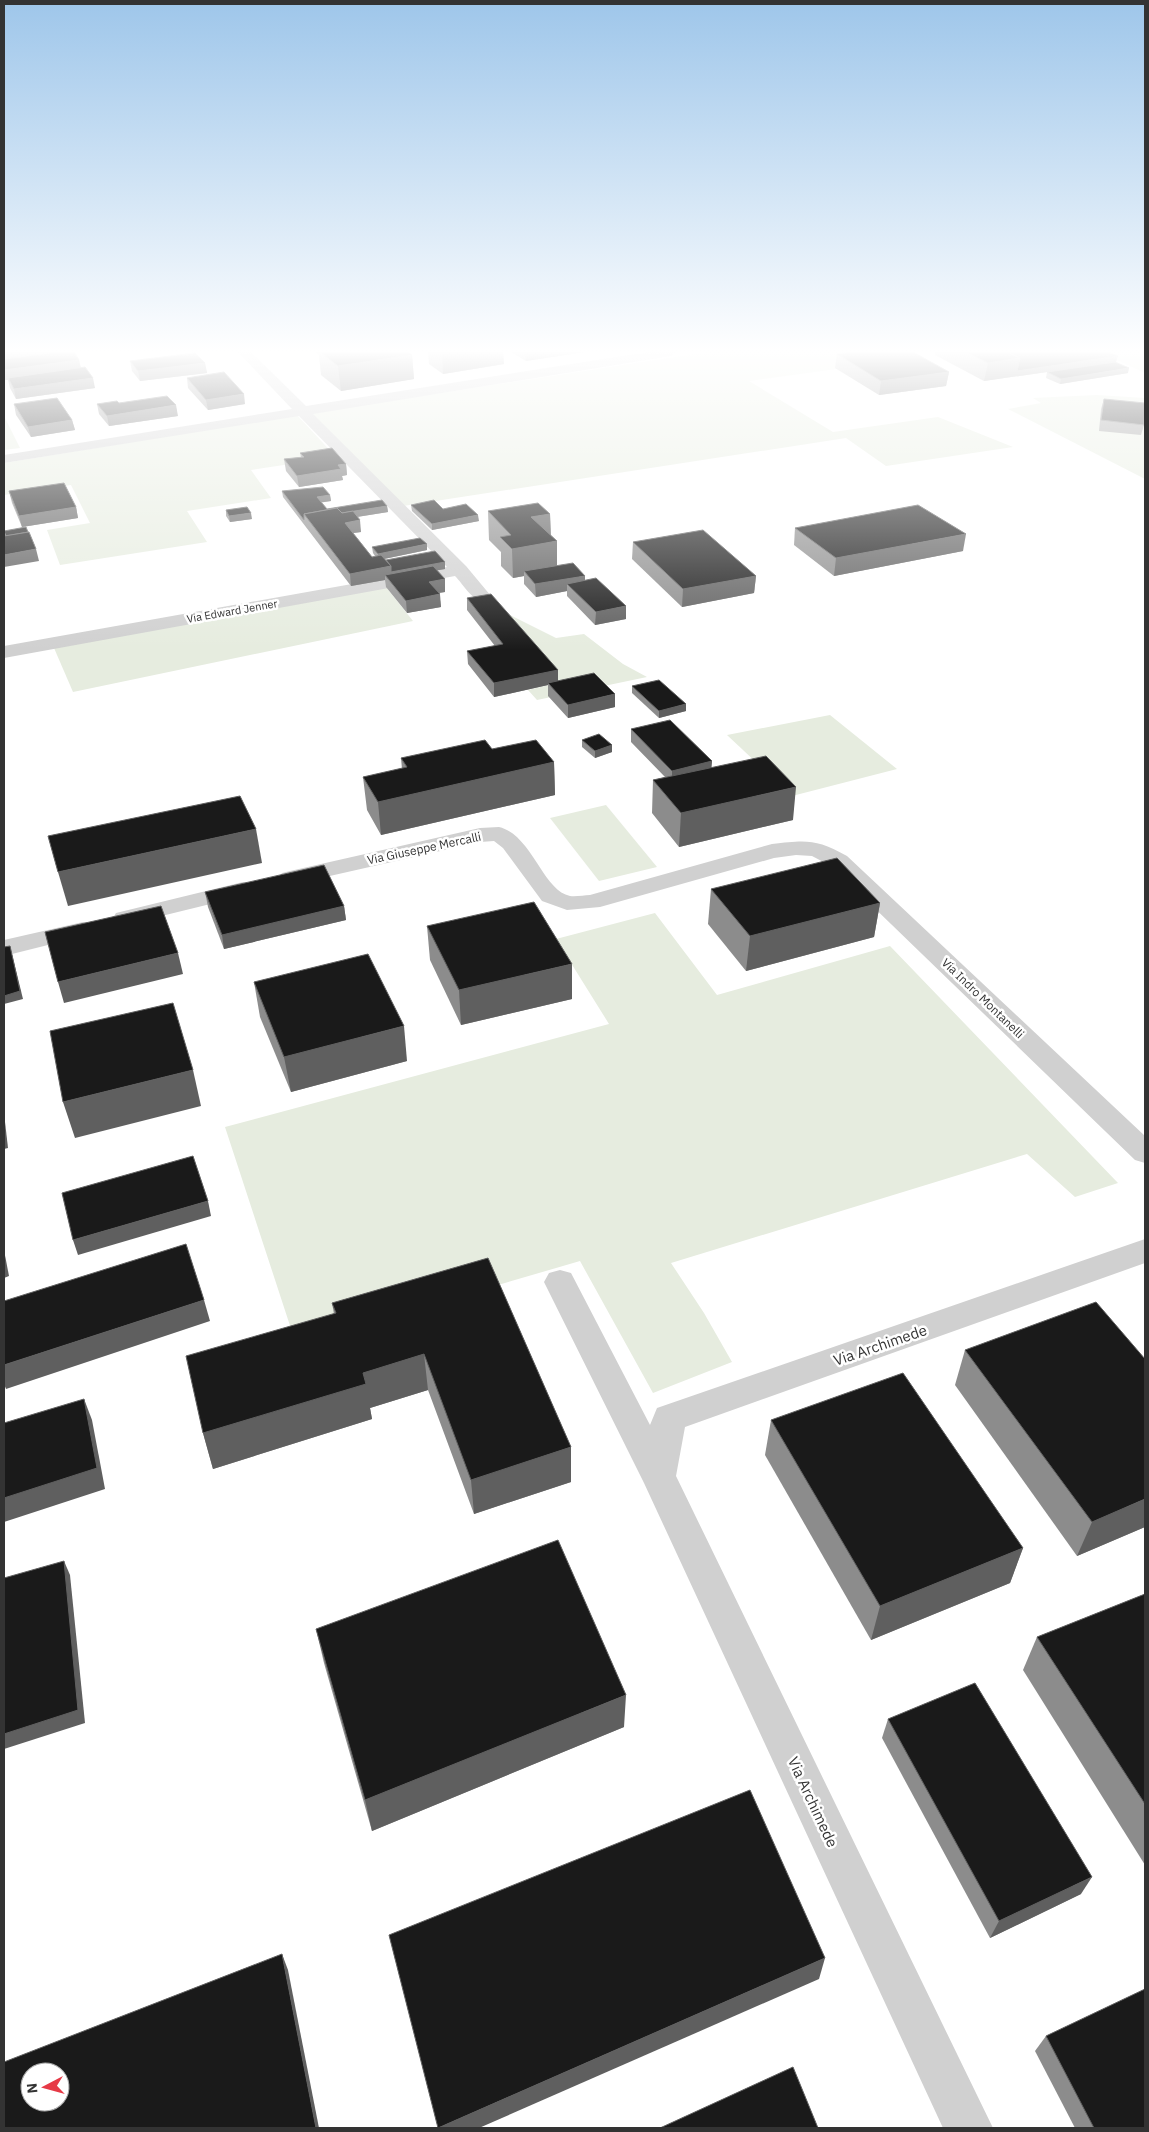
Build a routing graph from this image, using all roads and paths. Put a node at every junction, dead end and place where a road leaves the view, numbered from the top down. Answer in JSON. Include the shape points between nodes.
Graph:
{"nodes":[{"id":1,"x":51,"y":451,"type":"edge"},
{"id":2,"x":342,"y":451,"type":"edge"},
{"id":3,"x":4,"y":459,"type":"edge"},
{"id":4,"x":460,"y":570,"type":"junction"},
{"id":5,"x":482,"y":596,"type":"edge"},
{"id":6,"x":4,"y":652,"type":"edge"},
{"id":7,"x":816,"y":849,"type":"joint"},
{"id":8,"x":4,"y":948,"type":"edge"},
{"id":9,"x":1145,"y":1152,"type":"edge"},
{"id":10,"x":1145,"y":1251,"type":"edge"},
{"id":11,"x":560,"y":1282,"type":"dead end"},
{"id":12,"x":658,"y":1476,"type":"junction"},
{"id":13,"x":968,"y":2128,"type":"edge"}],
"edges":[{"from":1,"to":3,"type":"street"},
{"from":2,"to":4,"type":"street"},
{"from":4,"to":5,"type":"street"},
{"from":4,"to":6,"type":"street","name":"Via Edward Jenner"},
{"from":7,"to":8,"type":"street","name":"Via Giuseppe Mercalli","via":[[772,851],[591,902],[567,902],[550,896],[511,843],[499,834],[480,835],[345,864]]},
{"from":7,"to":9,"type":"street","name":"Via Indro Montanelli","via":[[839,861]]},
{"from":10,"to":12,"type":"street","name":"Via Archimede","via":[[669,1418]]},
{"from":11,"to":12,"type":"street","name":"Via Archimede"},
{"from":12,"to":13,"type":"street","name":"Via Archimede"}]}
